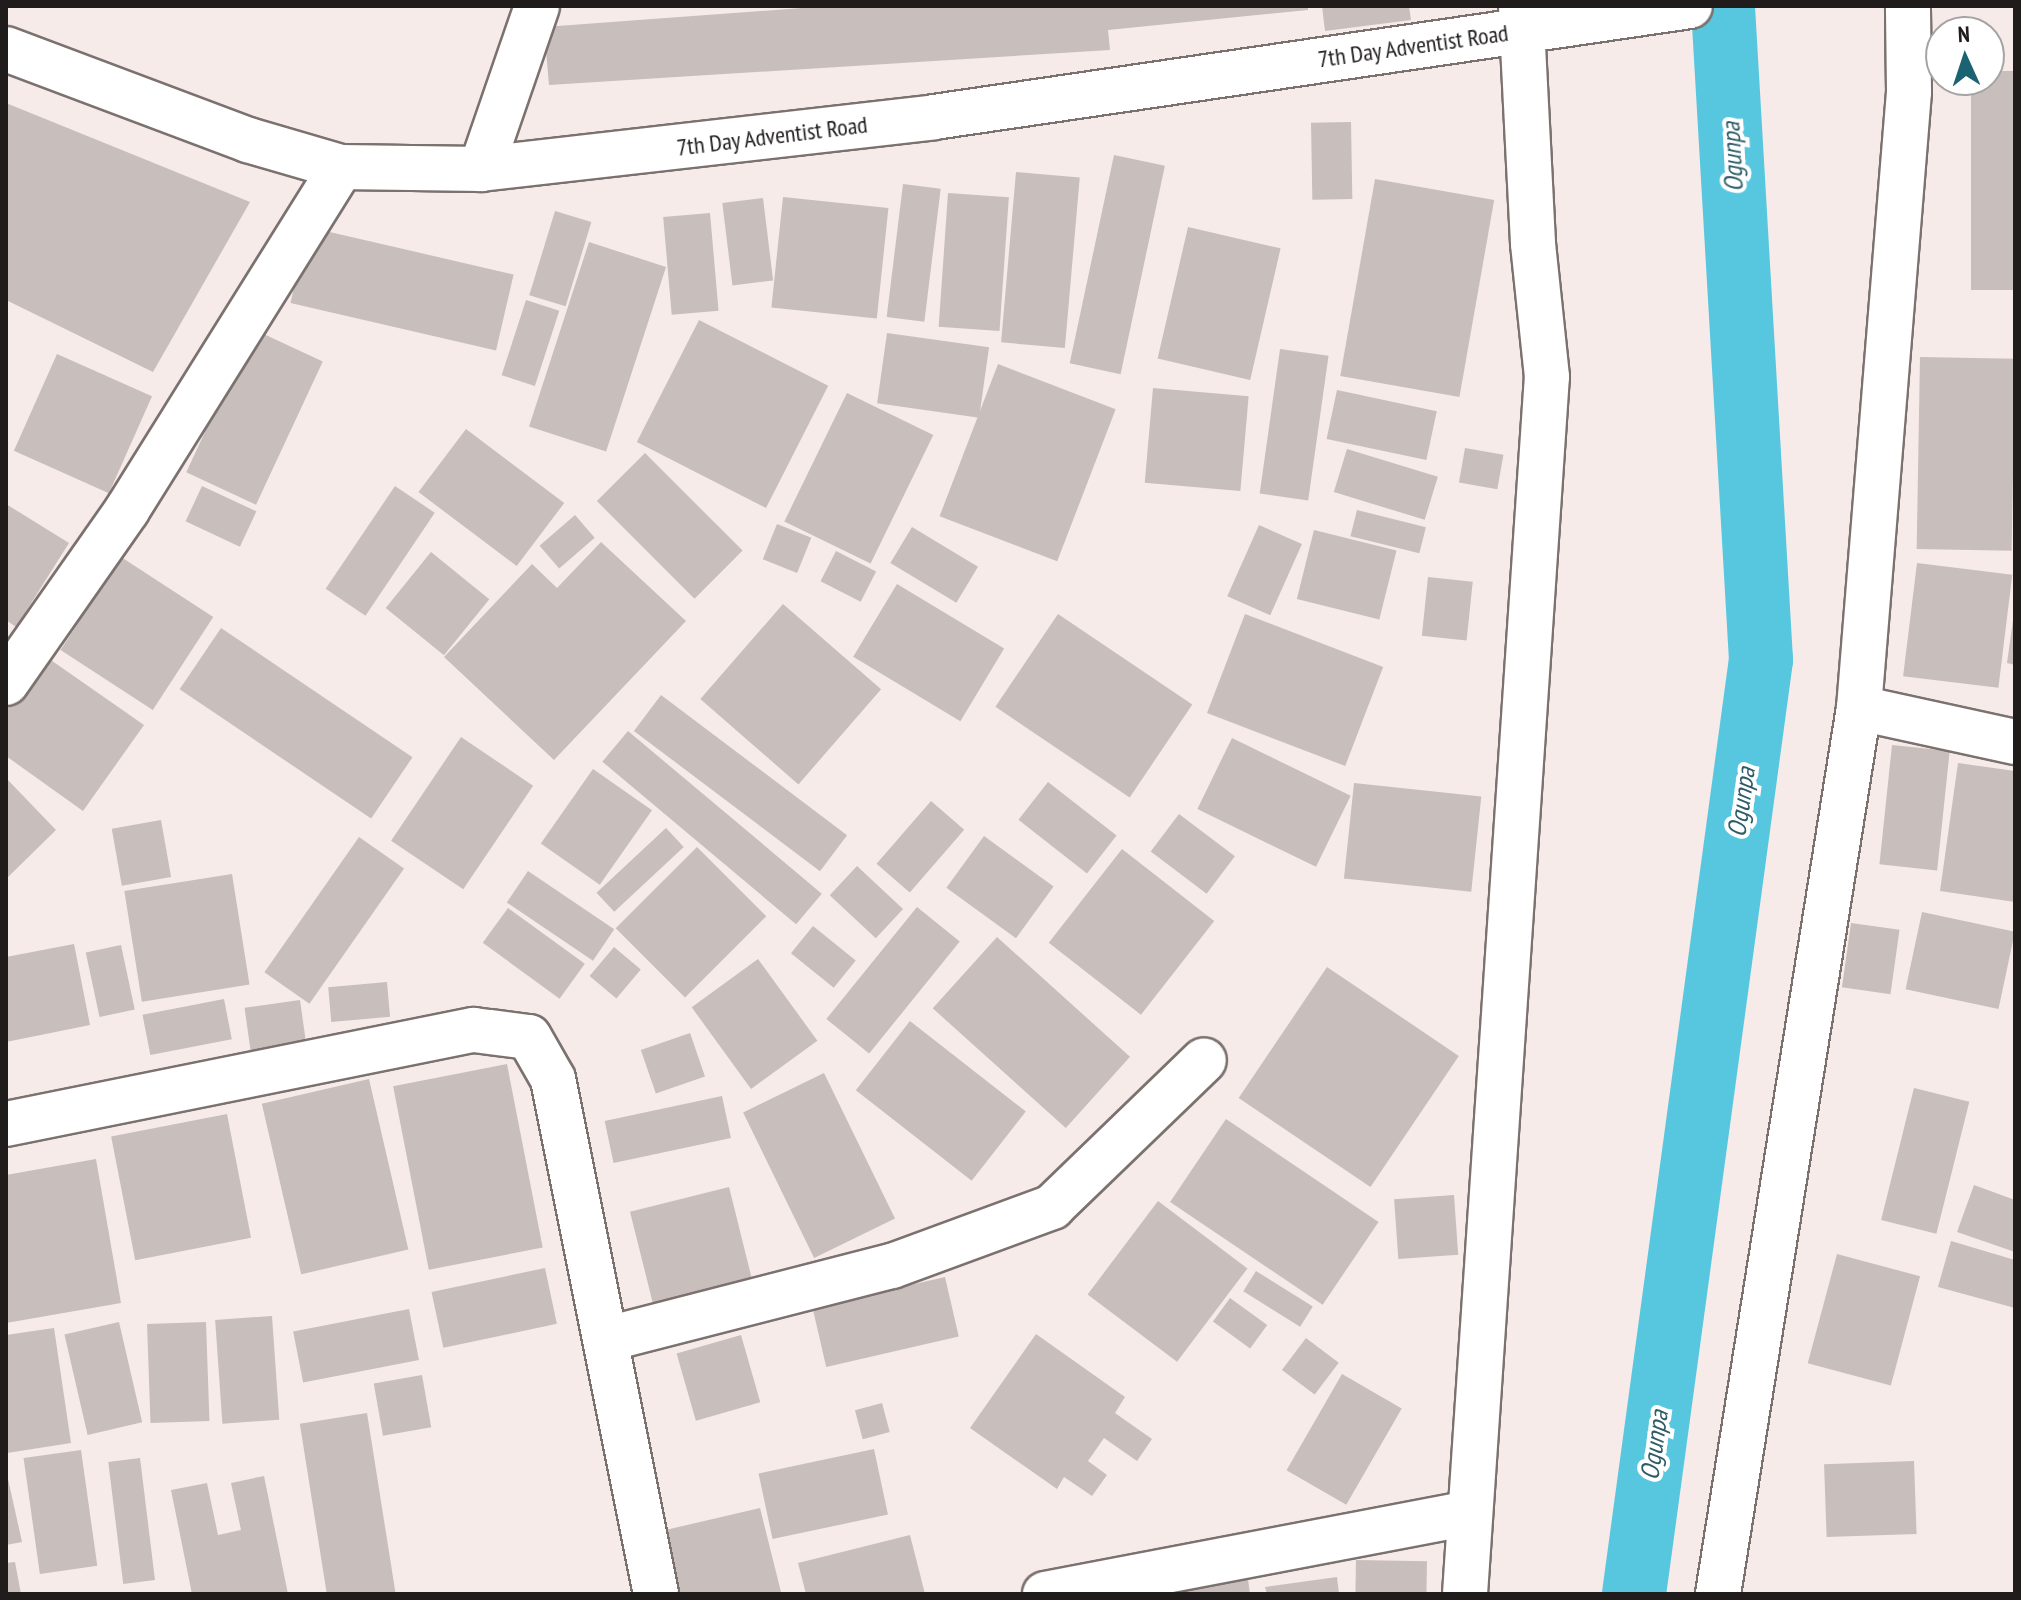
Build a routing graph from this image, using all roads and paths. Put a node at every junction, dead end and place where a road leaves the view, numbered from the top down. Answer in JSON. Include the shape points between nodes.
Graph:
{"nodes":[{"id":1,"x":537,"y":6,"type":"edge"},
{"id":2,"x":1690,"y":6,"type":"edge"},
{"id":3,"x":1908,"y":6,"type":"edge"},
{"id":4,"x":1531,"y":20,"type":"edge"},
{"id":5,"x":6,"y":49,"type":"edge"},
{"id":6,"x":341,"y":167,"type":"junction"},
{"id":7,"x":481,"y":169,"type":"junction"},
{"id":8,"x":6,"y":683,"type":"edge"},
{"id":9,"x":1859,"y":708,"type":"junction"},
{"id":10,"x":2015,"y":742,"type":"edge"},
{"id":11,"x":1204,"y":1060,"type":"dead end"},
{"id":12,"x":6,"y":1124,"type":"edge"},
{"id":13,"x":607,"y":1339,"type":"junction"},
{"id":14,"x":1469,"y":1513,"type":"junction"},
{"id":15,"x":656,"y":1594,"type":"edge"},
{"id":16,"x":1045,"y":1594,"type":"edge"},
{"id":17,"x":1465,"y":1594,"type":"edge"},
{"id":18,"x":1718,"y":1594,"type":"edge"}],
"edges":[{"from":1,"to":7,"type":"street"},
{"from":2,"to":4,"type":"street","name":"7th Day Adventist Road"},
{"from":3,"to":9,"type":"street","via":[[1909,92]]},
{"from":4,"to":7,"type":"street","name":"7th Day Adventist Road","via":[[934,117]]},
{"from":4,"to":14,"type":"street","via":[[1547,377]]},
{"from":5,"to":6,"type":"street","name":"7th Day Adventist Road","via":[[248,140]]},
{"from":6,"to":7,"type":"street","name":"7th Day Adventist Road"},
{"from":6,"to":8,"type":"street","via":[[127,510]]},
{"from":9,"to":10,"type":"street"},
{"from":9,"to":18,"type":"street"},
{"from":11,"to":13,"type":"street","via":[[1052,1207],[892,1266]]},
{"from":12,"to":13,"type":"street","via":[[474,1030],[529,1037],[553,1079]]},
{"from":13,"to":15,"type":"street"},
{"from":14,"to":16,"type":"street"},
{"from":14,"to":17,"type":"street"}]}
